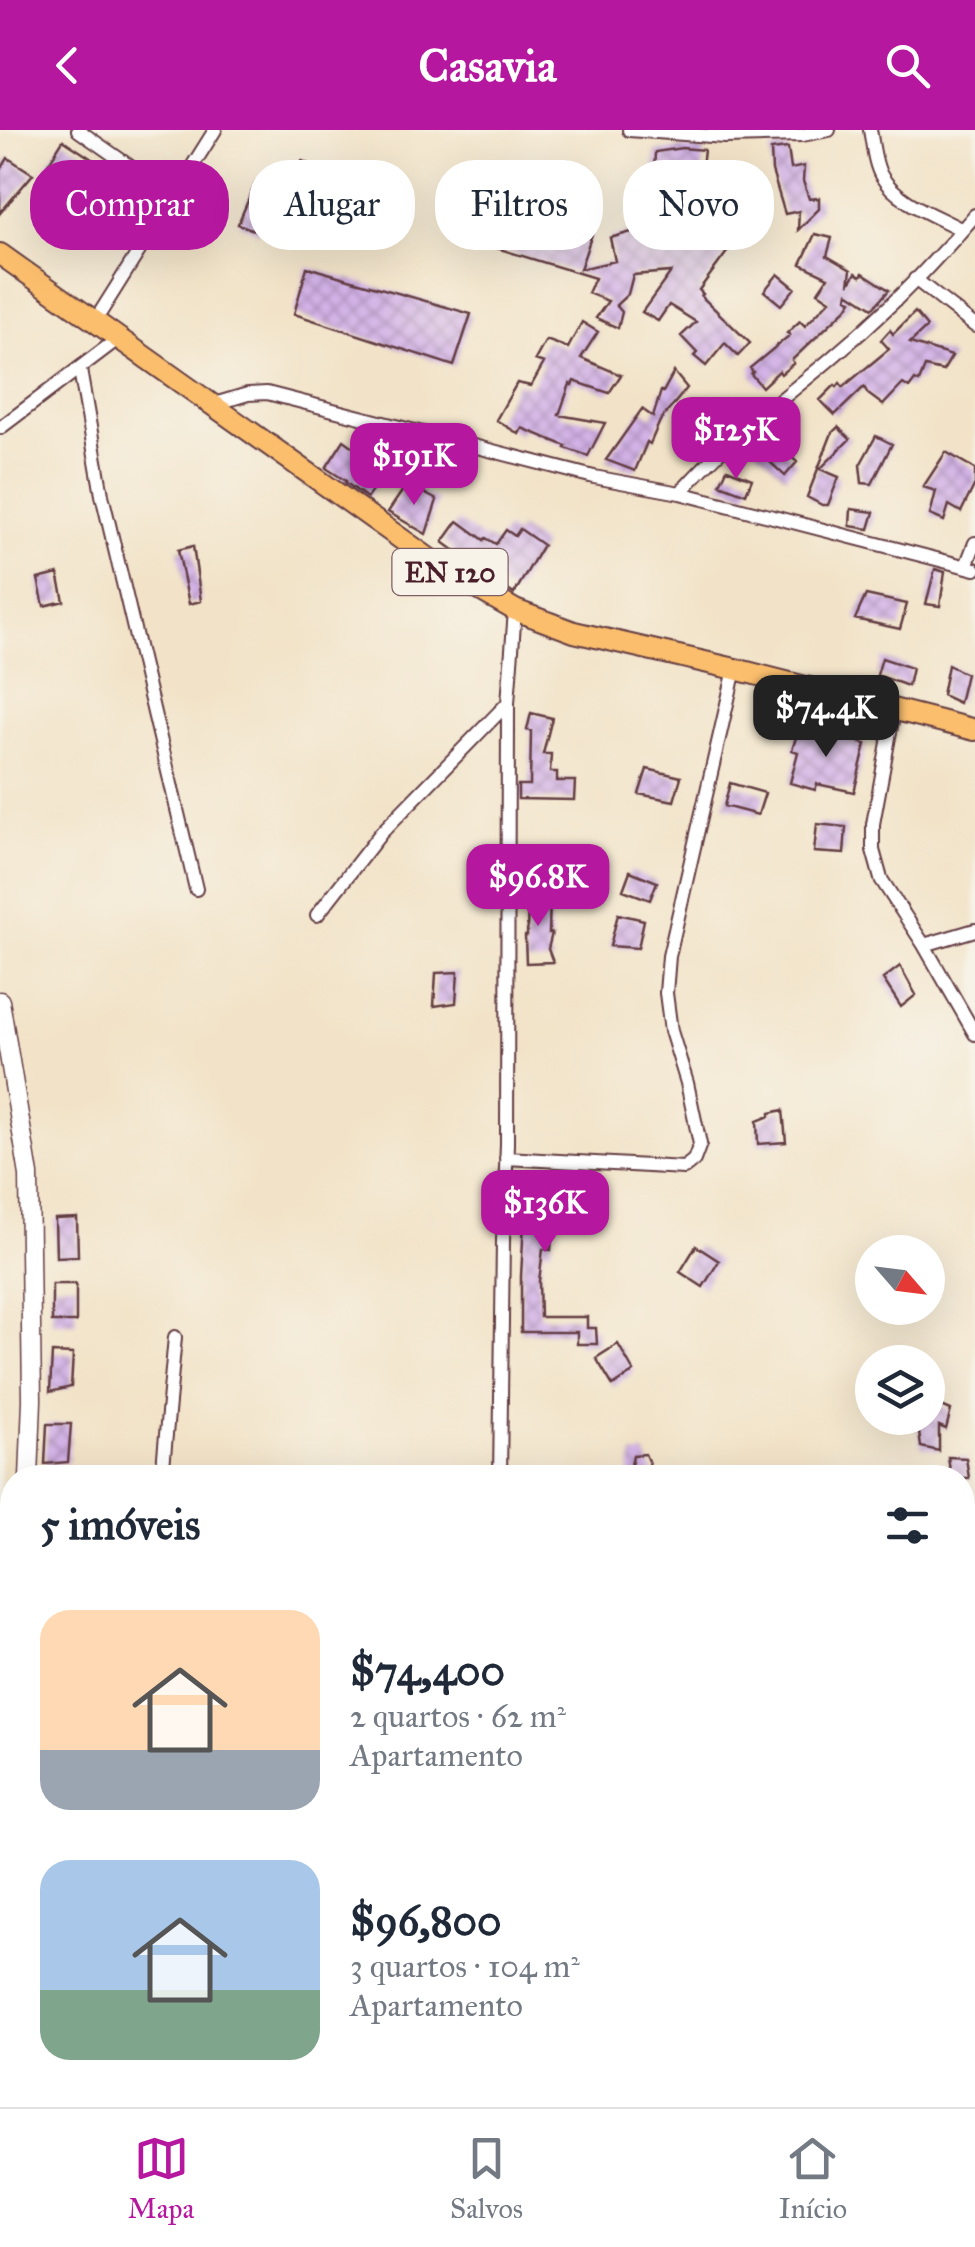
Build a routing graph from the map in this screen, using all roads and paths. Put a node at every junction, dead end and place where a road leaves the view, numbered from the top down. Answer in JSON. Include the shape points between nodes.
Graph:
{"nodes":[{"id":1,"x":78,"y":130,"type":"edge"},
{"id":2,"x":214,"y":130,"type":"edge"},
{"id":3,"x":629,"y":130,"type":"edge"},
{"id":4,"x":829,"y":130,"type":"edge"},
{"id":5,"x":870,"y":130,"type":"edge"},
{"id":6,"x":121,"y":160,"type":"edge"},
{"id":7,"x":195,"y":160,"type":"edge"},
{"id":8,"x":975,"y":214,"type":"edge"},
{"id":9,"x":962,"y":230,"type":"junction"},
{"id":10,"x":139,"y":250,"type":"edge"},
{"id":11,"x":0,"y":254,"type":"edge"},
{"id":12,"x":915,"y":279,"type":"junction"},
{"id":13,"x":96,"y":322,"type":"junction"},
{"id":14,"x":975,"y":326,"type":"edge"},
{"id":15,"x":120,"y":338,"type":"junction"},
{"id":16,"x":80,"y":370,"type":"junction"},
{"id":17,"x":211,"y":405,"type":"junction"},
{"id":18,"x":0,"y":428,"type":"edge"},
{"id":19,"x":680,"y":493,"type":"junction"},
{"id":20,"x":975,"y":544,"type":"edge"},
{"id":21,"x":970,"y":568,"type":"edge"},
{"id":22,"x":515,"y":610,"type":"junction"},
{"id":23,"x":735,"y":669,"type":"junction"},
{"id":24,"x":508,"y":703,"type":"junction"},
{"id":25,"x":894,"y":710,"type":"junction"},
{"id":26,"x":975,"y":730,"type":"edge"},
{"id":27,"x":196,"y":889,"type":"dead end"},
{"id":28,"x":317,"y":915,"type":"dead end"},
{"id":29,"x":975,"y":930,"type":"edge"},
{"id":30,"x":924,"y":945,"type":"junction"},
{"id":31,"x":0,"y":1001,"type":"edge"},
{"id":32,"x":975,"y":1034,"type":"edge"},
{"id":33,"x":506,"y":1158,"type":"junction"},
{"id":34,"x":175,"y":1337,"type":"dead end"},
{"id":35,"x":30,"y":1465,"type":"edge"},
{"id":36,"x":163,"y":1465,"type":"edge"},
{"id":37,"x":500,"y":1465,"type":"edge"}],
"edges":[{"from":1,"to":6,"type":"street"},
{"from":2,"to":7,"type":"street"},
{"from":3,"to":4,"type":"street","via":[[725,136]]},
{"from":5,"to":9,"type":"street","via":[[878,168],[893,190]]},
{"from":8,"to":9,"type":"street"},
{"from":9,"to":12,"type":"street"},
{"from":10,"to":13,"type":"street"},
{"from":11,"to":13,"type":"main road","number":"EN 120"},
{"from":12,"to":14,"type":"street"},
{"from":12,"to":19,"type":"street"},
{"from":13,"to":15,"type":"main road","number":"EN 120"},
{"from":15,"to":16,"type":"street"},
{"from":15,"to":17,"type":"main road","number":"EN 120"},
{"from":16,"to":18,"type":"street"},
{"from":16,"to":27,"type":"street","via":[[102,495]]},
{"from":17,"to":19,"type":"street","via":[[267,393]]},
{"from":17,"to":22,"type":"main road","number":"EN 120","via":[[446,570]]},
{"from":19,"to":21,"type":"street"},
{"from":20,"to":21,"type":"street"},
{"from":22,"to":23,"type":"main road","number":"EN 120","via":[[574,632]]},
{"from":22,"to":24,"type":"street"},
{"from":23,"to":25,"type":"main road","number":"EN 120"},
{"from":23,"to":33,"type":"street","via":[[669,956],[671,1031],[700,1144],[694,1160],[684,1168]]},
{"from":24,"to":28,"type":"street","via":[[381,832]]},
{"from":24,"to":33,"type":"street"},
{"from":25,"to":26,"type":"main road","number":"EN 120"},
{"from":25,"to":30,"type":"street","via":[[873,850],[881,879]]},
{"from":29,"to":30,"type":"street"},
{"from":30,"to":32,"type":"street"},
{"from":31,"to":35,"type":"street","via":[[28,1175]]},
{"from":33,"to":37,"type":"street"},
{"from":34,"to":36,"type":"street"}]}
